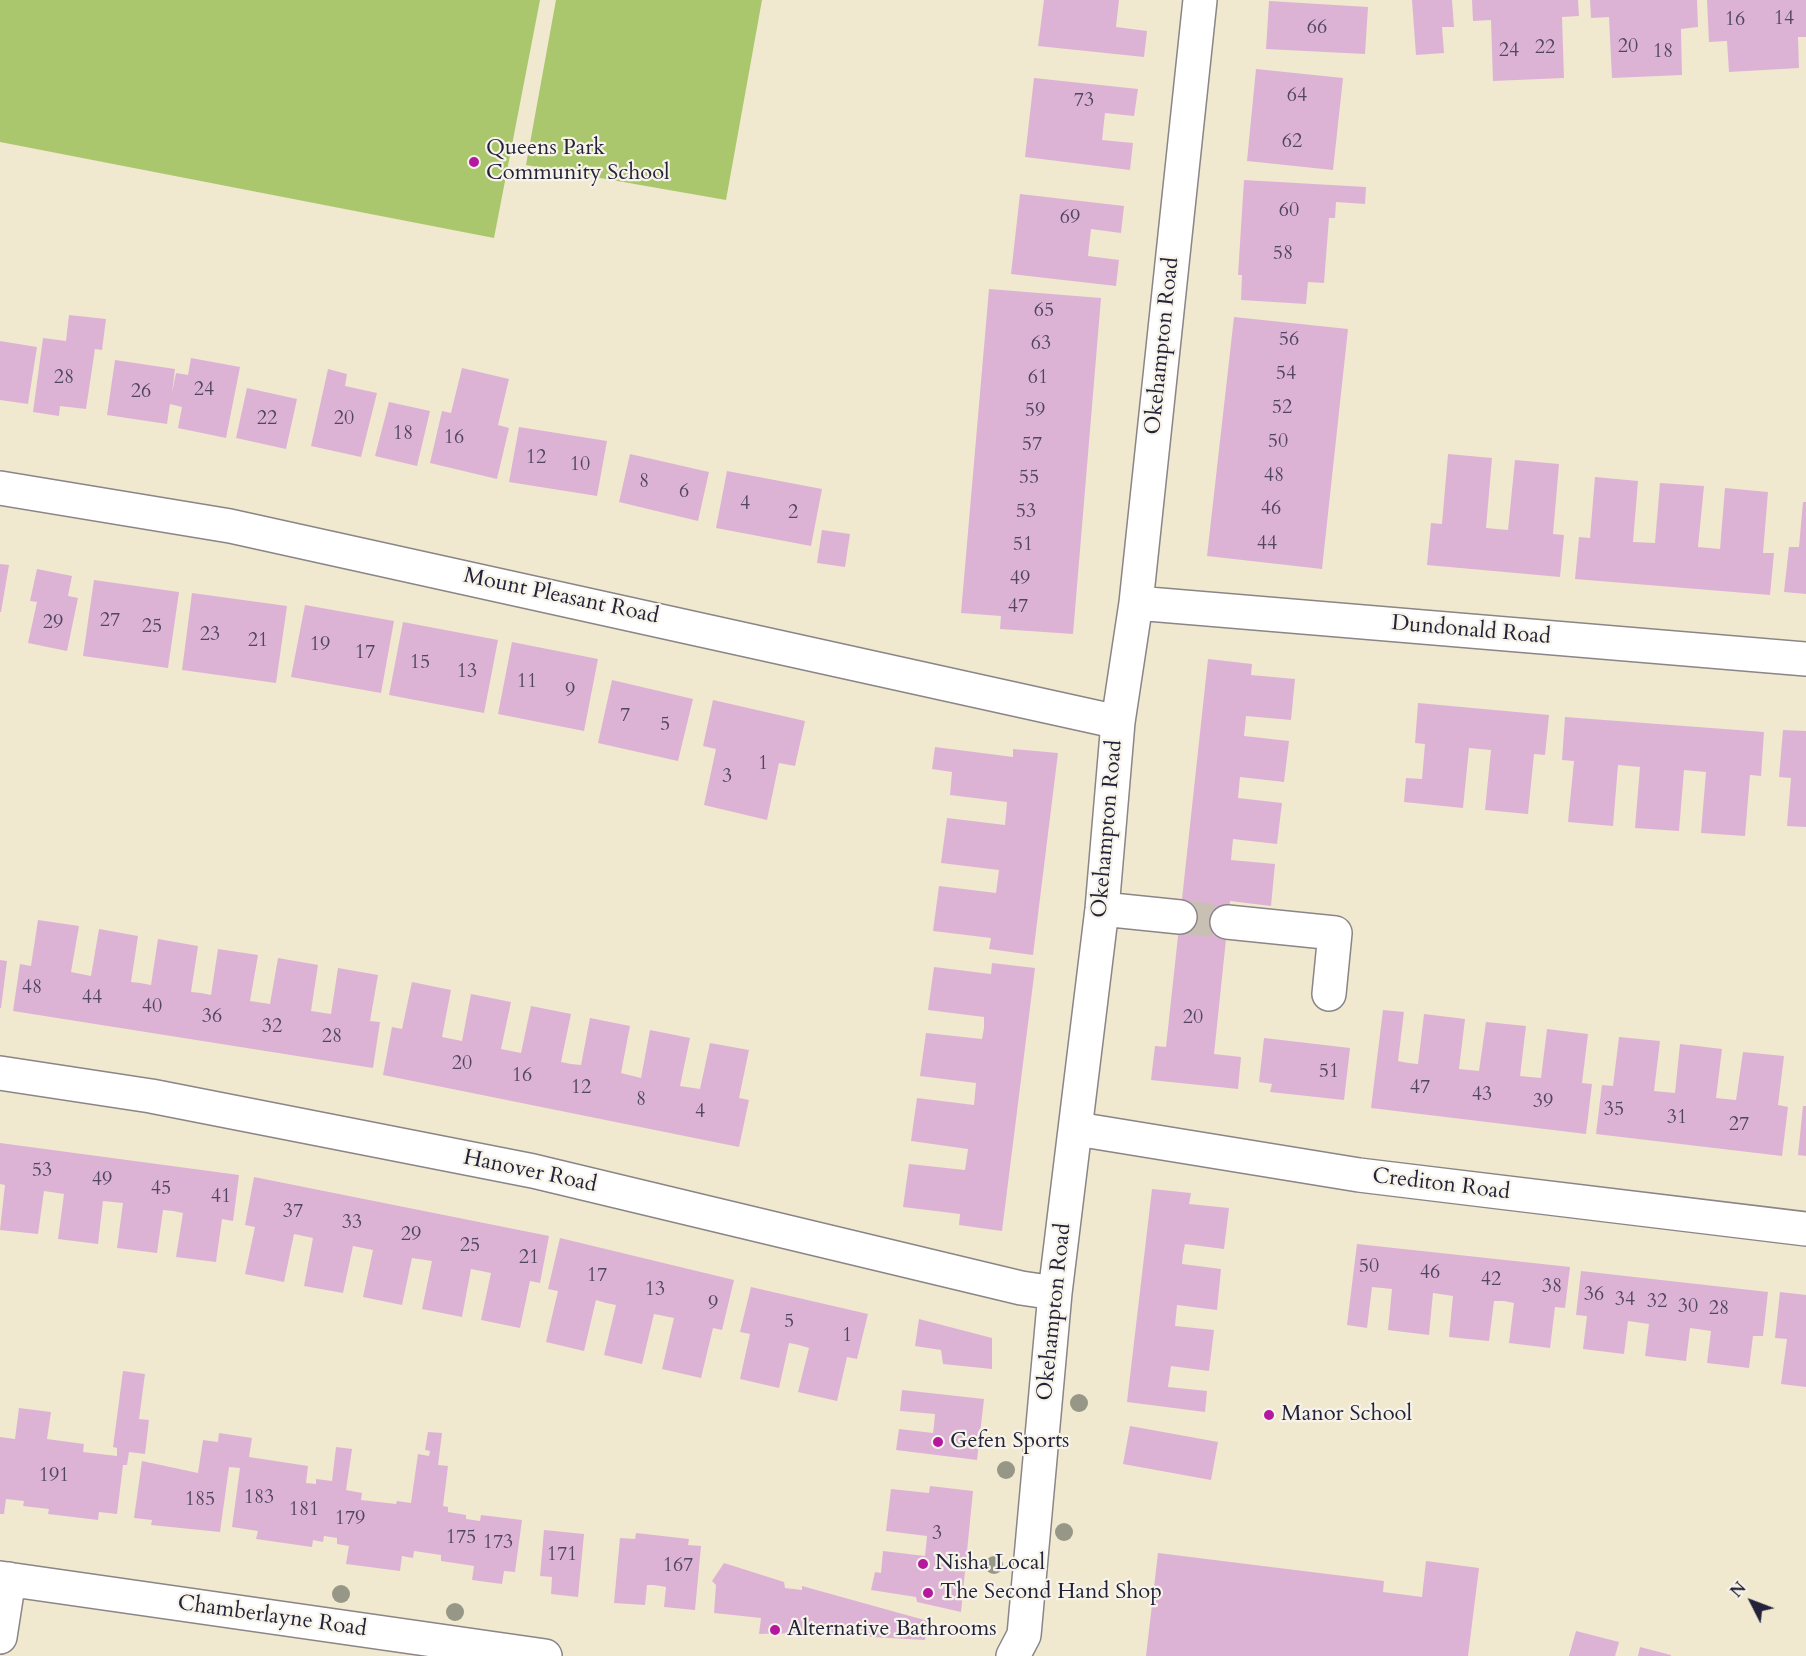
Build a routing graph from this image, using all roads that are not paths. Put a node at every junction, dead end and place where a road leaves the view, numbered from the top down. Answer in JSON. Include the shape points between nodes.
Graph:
{"nodes":[{"id":1,"x":1200,"y":0,"type":"edge"},
{"id":2,"x":0,"y":488,"type":"edge"},
{"id":3,"x":1136,"y":603,"type":"junction"},
{"id":4,"x":1806,"y":659,"type":"edge"},
{"id":5,"x":1118,"y":722,"type":"junction"},
{"id":6,"x":1102,"y":909,"type":"junction"},
{"id":7,"x":1180,"y":917,"type":"tunnel mouth"},
{"id":8,"x":1227,"y":922,"type":"tunnel mouth"},
{"id":9,"x":1329,"y":994,"type":"dead end"},
{"id":10,"x":0,"y":1073,"type":"edge"},
{"id":11,"x":1077,"y":1129,"type":"junction"},
{"id":12,"x":1806,"y":1228,"type":"edge"},
{"id":13,"x":1055,"y":1293,"type":"junction"},
{"id":14,"x":4,"y":1579,"type":"edge"},
{"id":15,"x":0,"y":1637,"type":"edge"},
{"id":16,"x":524,"y":1655,"type":"edge"},
{"id":17,"x":1013,"y":1656,"type":"edge"}],
"edges":[{"from":1,"to":3,"type":"street","name":"Okehampton Road"},
{"from":2,"to":5,"type":"street","name":"Mount Pleasant Road","via":[[230,526]]},
{"from":3,"to":4,"type":"street","name":"Dundonald Road"},
{"from":3,"to":5,"type":"street","name":"Okehampton Road"},
{"from":5,"to":6,"type":"street","name":"Okehampton Road"},
{"from":6,"to":7,"type":"street"},
{"from":6,"to":11,"type":"street","name":"Okehampton Road"},
{"from":8,"to":9,"type":"street","via":[[1335,933]]},
{"from":10,"to":13,"type":"street","name":"Hanover Road","via":[[152,1096],[532,1171]]},
{"from":11,"to":12,"type":"street","name":"Crediton Road","via":[[1359,1175]]},
{"from":11,"to":13,"type":"street","name":"Okehampton Road"},
{"from":13,"to":17,"type":"street","name":"Okehampton Road","via":[[1024,1635]]},
{"from":14,"to":15,"type":"street"},
{"from":14,"to":16,"type":"street","name":"Chamberlayne Road"}]}
